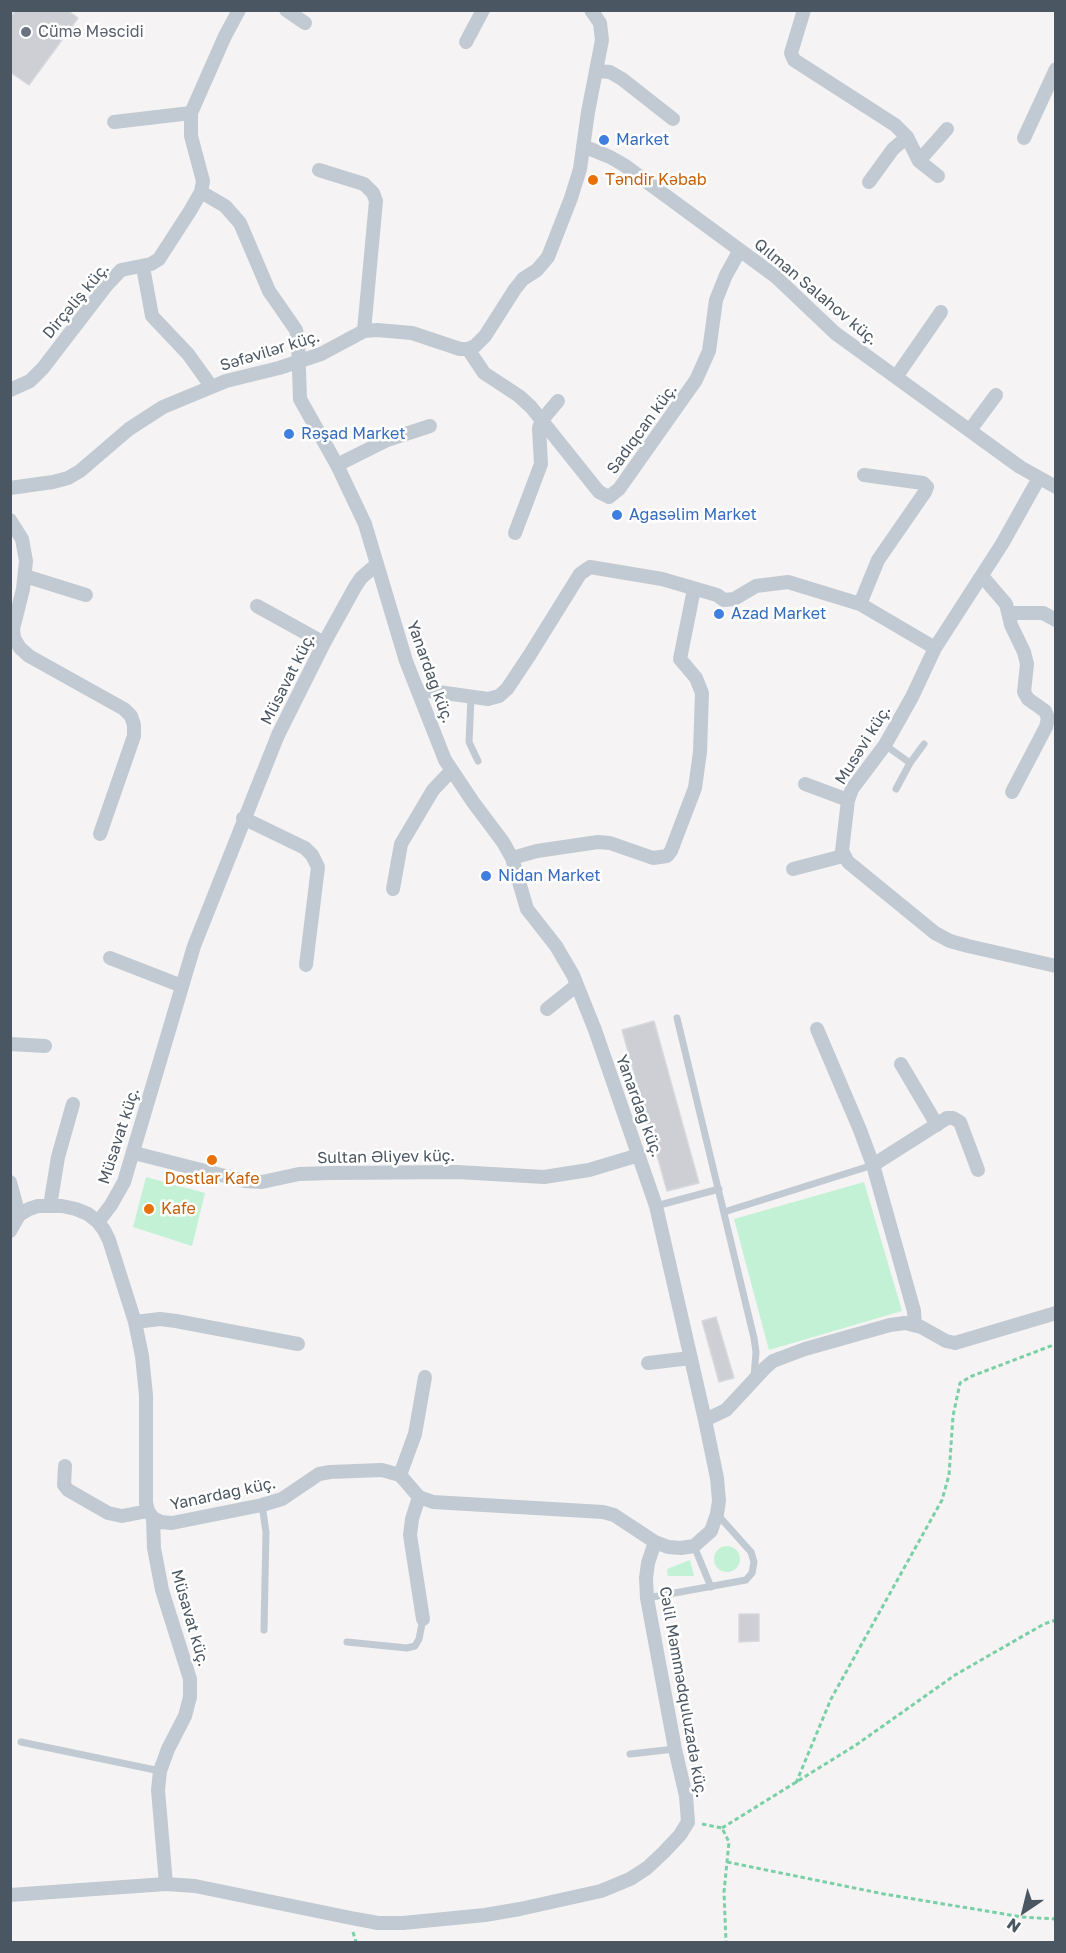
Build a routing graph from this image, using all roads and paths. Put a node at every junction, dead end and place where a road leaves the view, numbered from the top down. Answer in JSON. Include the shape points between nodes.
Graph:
{"nodes":[{"id":1,"x":239,"y":10,"type":"edge"},
{"id":2,"x":286,"y":10,"type":"edge"},
{"id":3,"x":483,"y":10,"type":"edge"},
{"id":4,"x":591,"y":10,"type":"edge"},
{"id":5,"x":804,"y":10,"type":"edge"},
{"id":6,"x":305,"y":23,"type":"dead end"},
{"id":7,"x":466,"y":42,"type":"dead end"},
{"id":8,"x":1056,"y":69,"type":"edge"},
{"id":9,"x":597,"y":71,"type":"junction"},
{"id":10,"x":191,"y":112,"type":"junction"},
{"id":11,"x":673,"y":119,"type":"dead end"},
{"id":12,"x":114,"y":122,"type":"dead end"},
{"id":13,"x":947,"y":129,"type":"dead end"},
{"id":14,"x":907,"y":137,"type":"junction"},
{"id":15,"x":1024,"y":138,"type":"dead end"},
{"id":16,"x":583,"y":146,"type":"junction"},
{"id":17,"x":919,"y":161,"type":"junction"},
{"id":18,"x":319,"y":170,"type":"dead end"},
{"id":19,"x":938,"y":176,"type":"dead end"},
{"id":20,"x":869,"y":182,"type":"dead end"},
{"id":21,"x":201,"y":192,"type":"junction"},
{"id":22,"x":740,"y":250,"type":"junction"},
{"id":23,"x":143,"y":267,"type":"junction"},
{"id":24,"x":941,"y":312,"type":"dead end"},
{"id":25,"x":364,"y":331,"type":"junction"},
{"id":26,"x":468,"y":349,"type":"junction"},
{"id":27,"x":299,"y":362,"type":"junction"},
{"id":28,"x":896,"y":376,"type":"junction"},
{"id":29,"x":211,"y":386,"type":"junction"},
{"id":30,"x":10,"y":390,"type":"edge"},
{"id":31,"x":996,"y":395,"type":"dead end"},
{"id":32,"x":558,"y":401,"type":"dead end"},
{"id":33,"x":542,"y":420,"type":"junction"},
{"id":34,"x":430,"y":426,"type":"dead end"},
{"id":35,"x":970,"y":430,"type":"junction"},
{"id":36,"x":337,"y":465,"type":"junction"},
{"id":37,"x":864,"y":475,"type":"dead end"},
{"id":38,"x":1039,"y":478,"type":"junction"},
{"id":39,"x":1056,"y":487,"type":"edge"},
{"id":40,"x":10,"y":488,"type":"edge"},
{"id":41,"x":10,"y":520,"type":"edge"},
{"id":42,"x":515,"y":533,"type":"dead end"},
{"id":43,"x":377,"y":564,"type":"junction"},
{"id":44,"x":25,"y":576,"type":"junction"},
{"id":45,"x":982,"y":576,"type":"junction"},
{"id":46,"x":694,"y":589,"type":"junction"},
{"id":47,"x":86,"y":595,"type":"dead end"},
{"id":48,"x":860,"y":604,"type":"junction"},
{"id":49,"x":257,"y":606,"type":"dead end"},
{"id":50,"x":1009,"y":613,"type":"junction"},
{"id":51,"x":1056,"y":620,"type":"edge"},
{"id":52,"x":324,"y":643,"type":"junction"},
{"id":53,"x":935,"y":648,"type":"junction"},
{"id":54,"x":418,"y":692,"type":"junction"},
{"id":55,"x":471,"y":698,"type":"junction"},
{"id":56,"x":924,"y":744,"type":"dead end"},
{"id":57,"x":885,"y":745,"type":"junction"},
{"id":58,"x":478,"y":761,"type":"dead end"},
{"id":59,"x":910,"y":763,"type":"junction"},
{"id":60,"x":451,"y":771,"type":"junction"},
{"id":61,"x":805,"y":784,"type":"dead end"},
{"id":62,"x":896,"y":789,"type":"dead end"},
{"id":63,"x":1012,"y":792,"type":"dead end"},
{"id":64,"x":848,"y":800,"type":"junction"},
{"id":65,"x":243,"y":818,"type":"junction"},
{"id":66,"x":100,"y":834,"type":"dead end"},
{"id":67,"x":843,"y":856,"type":"junction"},
{"id":68,"x":512,"y":858,"type":"junction"},
{"id":69,"x":793,"y":869,"type":"dead end"},
{"id":70,"x":393,"y":889,"type":"dead end"},
{"id":71,"x":110,"y":958,"type":"dead end"},
{"id":72,"x":306,"y":965,"type":"dead end"},
{"id":73,"x":1056,"y":966,"type":"edge"},
{"id":74,"x":577,"y":985,"type":"junction"},
{"id":75,"x":182,"y":987,"type":"junction"},
{"id":76,"x":547,"y":1009,"type":"dead end"},
{"id":77,"x":677,"y":1018,"type":"dead end"},
{"id":78,"x":817,"y":1029,"type":"dead end"},
{"id":79,"x":10,"y":1044,"type":"edge"},
{"id":80,"x":45,"y":1046,"type":"dead end"},
{"id":81,"x":901,"y":1064,"type":"dead end"},
{"id":82,"x":73,"y":1104,"type":"dead end"},
{"id":83,"x":936,"y":1125,"type":"junction"},
{"id":84,"x":134,"y":1153,"type":"junction"},
{"id":85,"x":639,"y":1155,"type":"junction"},
{"id":86,"x":873,"y":1165,"type":"junction"},
{"id":87,"x":978,"y":1170,"type":"dead end"},
{"id":88,"x":10,"y":1182,"type":"edge"},
{"id":89,"x":719,"y":1189,"type":"junction"},
{"id":90,"x":50,"y":1206,"type":"junction"},
{"id":91,"x":656,"y":1206,"type":"junction"},
{"id":92,"x":724,"y":1212,"type":"junction"},
{"id":93,"x":19,"y":1215,"type":"junction"},
{"id":94,"x":98,"y":1222,"type":"junction"},
{"id":95,"x":10,"y":1231,"type":"edge"},
{"id":96,"x":1056,"y":1313,"type":"edge"},
{"id":97,"x":135,"y":1322,"type":"junction"},
{"id":98,"x":915,"y":1325,"type":"junction"},
{"id":99,"x":298,"y":1344,"type":"dead end"},
{"id":100,"x":1056,"y":1344,"type":"edge"},
{"id":101,"x":691,"y":1358,"type":"junction"},
{"id":102,"x":648,"y":1363,"type":"dead end"},
{"id":103,"x":425,"y":1377,"type":"dead end"},
{"id":104,"x":753,"y":1380,"type":"junction"},
{"id":105,"x":705,"y":1420,"type":"junction"},
{"id":106,"x":65,"y":1466,"type":"dead end"},
{"id":107,"x":400,"y":1475,"type":"junction"},
{"id":108,"x":419,"y":1497,"type":"junction"},
{"id":109,"x":262,"y":1505,"type":"junction"},
{"id":110,"x":717,"y":1514,"type":"junction"},
{"id":111,"x":151,"y":1515,"type":"junction"},
{"id":112,"x":655,"y":1542,"type":"junction"},
{"id":113,"x":694,"y":1545,"type":"junction"},
{"id":114,"x":711,"y":1587,"type":"junction"},
{"id":115,"x":647,"y":1598,"type":"junction"},
{"id":116,"x":423,"y":1619,"type":"joint"},
{"id":117,"x":1056,"y":1620,"type":"edge"},
{"id":118,"x":264,"y":1630,"type":"dead end"},
{"id":119,"x":347,"y":1642,"type":"dead end"},
{"id":120,"x":21,"y":1742,"type":"dead end"},
{"id":121,"x":675,"y":1749,"type":"junction"},
{"id":122,"x":630,"y":1754,"type":"dead end"},
{"id":123,"x":160,"y":1771,"type":"junction"},
{"id":124,"x":796,"y":1783,"type":"junction"},
{"id":125,"x":688,"y":1822,"type":"junction"},
{"id":126,"x":722,"y":1828,"type":"junction"},
{"id":127,"x":727,"y":1862,"type":"junction"},
{"id":128,"x":166,"y":1884,"type":"junction"},
{"id":129,"x":10,"y":1894,"type":"edge"},
{"id":130,"x":1056,"y":1919,"type":"edge"},
{"id":131,"x":726,"y":1942,"type":"edge"}],
"edges":[{"from":1,"to":10,"type":"street"},
{"from":2,"to":6,"type":"street"},
{"from":3,"to":7,"type":"street"},
{"from":4,"to":9,"type":"street","via":[[602,31]]},
{"from":5,"to":14,"type":"street","via":[[791,53],[794,60],[895,125]]},
{"from":8,"to":15,"type":"street"},
{"from":9,"to":11,"type":"street","via":[[610,72],[622,79]]},
{"from":9,"to":16,"type":"street"},
{"from":10,"to":12,"type":"street"},
{"from":10,"to":21,"type":"street","via":[[191,136],[203,181]]},
{"from":13,"to":17,"type":"street"},
{"from":14,"to":17,"type":"street"},
{"from":14,"to":20,"type":"street"},
{"from":16,"to":22,"type":"street","name":"Qılman Salahov küç.","via":[[624,165]]},
{"from":16,"to":26,"type":"street","via":[[576,184],[548,257],[515,289],[481,341]]},
{"from":17,"to":19,"type":"street"},
{"from":18,"to":25,"type":"street","via":[[364,184],[376,201]]},
{"from":21,"to":23,"type":"street","name":"Dirçəliş küç.","via":[[159,259]]},
{"from":21,"to":27,"type":"street","name":"Yanardağ küç.","via":[[225,206],[240,223],[269,291],[296,330]]},
{"from":22,"to":28,"type":"street","name":"Qılman Salahov küç.","via":[[784,284],[834,333]]},
{"from":22,"to":33,"type":"street","name":"Sadıqcan küç.","via":[[716,300],[703,368],[671,418],[613,494],[609,497],[599,492]]},
{"from":23,"to":29,"type":"street","via":[[152,316],[185,349]]},
{"from":23,"to":30,"type":"street","name":"Dirçəliş küç.","via":[[121,270],[43,368],[30,381]]},
{"from":24,"to":28,"type":"street"},
{"from":25,"to":26,"type":"street","via":[[412,333],[453,348]]},
{"from":25,"to":27,"type":"street","name":"Səfəvilər küç.","via":[[332,350]]},
{"from":26,"to":33,"type":"street","name":"Sadıqcan küç.","via":[[484,373],[519,396]]},
{"from":27,"to":29,"type":"street","name":"Səfəvilər küç."},
{"from":27,"to":36,"type":"street","name":"Yanardağ küç.","via":[[300,399]]},
{"from":28,"to":35,"type":"street","name":"Qılman Salahov küç."},
{"from":29,"to":40,"type":"street","name":"Səfəvilər küç.","via":[[145,418],[68,478]]},
{"from":31,"to":35,"type":"street"},
{"from":32,"to":33,"type":"street"},
{"from":33,"to":42,"type":"street","via":[[541,464]]},
{"from":34,"to":36,"type":"street","via":[[387,440]]},
{"from":35,"to":38,"type":"street","name":"Qılman Salahov küç."},
{"from":36,"to":43,"type":"street","name":"Yanardağ küç.","via":[[365,524]]},
{"from":37,"to":48,"type":"street","via":[[923,483],[927,487],[878,560]]},
{"from":38,"to":39,"type":"street","name":"Qılman Salahov küç."},
{"from":38,"to":45,"type":"street","name":"Musəvi küç."},
{"from":41,"to":44,"type":"street","via":[[25,551]]},
{"from":43,"to":52,"type":"street","name":"Müsavat küç.","via":[[361,578]]},
{"from":43,"to":54,"type":"street","name":"Yanardağ küç."},
{"from":44,"to":47,"type":"street"},
{"from":44,"to":66,"type":"street","via":[[13,629],[20,648],[124,709],[134,725]]},
{"from":45,"to":50,"type":"street"},
{"from":45,"to":53,"type":"street","name":"Musəvi küç."},
{"from":46,"to":48,"type":"street","via":[[724,600],[756,586],[788,582]]},
{"from":46,"to":55,"type":"street","via":[[646,575],[590,567],[580,574],[507,689],[488,699]]},
{"from":46,"to":68,"type":"street","via":[[681,659],[702,693],[700,752],[695,788],[671,851],[667,856],[653,858],[598,842]]},
{"from":48,"to":53,"type":"street"},
{"from":49,"to":52,"type":"street"},
{"from":50,"to":51,"type":"street","via":[[1042,613]]},
{"from":50,"to":63,"type":"street","via":[[1027,664],[1024,692],[1048,718]]},
{"from":52,"to":65,"type":"street","name":"Müsavat küç.","via":[[278,735]]},
{"from":53,"to":57,"type":"street","name":"Musəvi küç."},
{"from":54,"to":55,"type":"street"},
{"from":54,"to":60,"type":"street","name":"Yanardağ küç."},
{"from":55,"to":58,"type":"lane","via":[[469,742]]},
{"from":56,"to":59,"type":"lane"},
{"from":57,"to":59,"type":"lane"},
{"from":57,"to":64,"type":"street","name":"Musəvi küç.","via":[[859,778]]},
{"from":59,"to":62,"type":"lane"},
{"from":60,"to":68,"type":"street","name":"Yanardağ küç."},
{"from":60,"to":70,"type":"street","via":[[433,790],[401,844]]},
{"from":61,"to":64,"type":"street"},
{"from":64,"to":67,"type":"street","name":"Musəvi küç."},
{"from":65,"to":72,"type":"street","via":[[305,848],[318,867]]},
{"from":65,"to":75,"type":"street","name":"Müsavat küç."},
{"from":67,"to":69,"type":"street"},
{"from":67,"to":73,"type":"street","via":[[935,933],[950,941]]},
{"from":68,"to":74,"type":"street","name":"Yanardağ küç.","via":[[527,909],[566,962]]},
{"from":71,"to":75,"type":"street"},
{"from":74,"to":76,"type":"street"},
{"from":74,"to":85,"type":"street","name":"Yanardağ küç."},
{"from":75,"to":84,"type":"street","name":"Müsavat küç."},
{"from":77,"to":89,"type":"lane"},
{"from":78,"to":86,"type":"street"},
{"from":79,"to":80,"type":"street"},
{"from":81,"to":83,"type":"street"},
{"from":82,"to":90,"type":"street"},
{"from":83,"to":86,"type":"street"},
{"from":83,"to":87,"type":"street","via":[[947,1118],[960,1122]]},
{"from":84,"to":85,"type":"street","name":"Sultan Əliyev küç.","via":[[262,1182],[292,1175],[331,1173],[458,1172],[544,1177],[589,1170]]},
{"from":84,"to":94,"type":"street","name":"Müsavat küç.","via":[[118,1194]]},
{"from":85,"to":91,"type":"street","name":"Yanardağ küç."},
{"from":86,"to":92,"type":"lane"},
{"from":86,"to":98,"type":"street"},
{"from":88,"to":93,"type":"street"},
{"from":89,"to":91,"type":"lane"},
{"from":89,"to":92,"type":"lane"},
{"from":90,"to":93,"type":"street"},
{"from":90,"to":94,"type":"street","via":[[76,1209]]},
{"from":91,"to":101,"type":"street","name":"Yanardağ küç."},
{"from":92,"to":104,"type":"lane","via":[[754,1338]]},
{"from":93,"to":95,"type":"street"},
{"from":94,"to":97,"type":"street","name":"Müsavat küç.","via":[[109,1240]]},
{"from":96,"to":98,"type":"street","via":[[955,1343]]},
{"from":97,"to":99,"type":"street","via":[[176,1321]]},
{"from":97,"to":111,"type":"street","name":"Müsavat küç.","via":[[146,1379],[146,1489]]},
{"from":98,"to":104,"type":"street","via":[[890,1325],[805,1349],[773,1361]]},
{"from":100,"to":124,"type":"path","via":[[960,1383],[953,1416],[949,1475],[942,1500],[831,1699]]},
{"from":101,"to":102,"type":"street"},
{"from":101,"to":105,"type":"street","name":"Yanardağ küç."},
{"from":103,"to":107,"type":"street","via":[[415,1434]]},
{"from":104,"to":105,"type":"street","via":[[726,1410]]},
{"from":105,"to":110,"type":"street","name":"Yanardağ küç.","via":[[717,1478]]},
{"from":106,"to":111,"type":"street","name":"Yanardağ küç.","via":[[64,1485],[68,1490],[108,1513]]},
{"from":107,"to":108,"type":"street"},
{"from":107,"to":109,"type":"street","name":"Yanardağ küç.","via":[[382,1470],[319,1474],[282,1499]]},
{"from":108,"to":112,"type":"street","via":[[446,1504],[603,1512]]},
{"from":108,"to":116,"type":"street","via":[[410,1535]]},
{"from":109,"to":111,"type":"street","name":"Yanardağ küç.","via":[[172,1523]]},
{"from":109,"to":118,"type":"lane","via":[[266,1532]]},
{"from":110,"to":113,"type":"street","via":[[711,1531]]},
{"from":110,"to":114,"type":"lane","via":[[742,1540],[754,1562],[746,1580]]},
{"from":111,"to":123,"type":"street","name":"Müsavat küç.","via":[[162,1590],[190,1679],[185,1716]]},
{"from":112,"to":113,"type":"street","via":[[668,1547]]},
{"from":112,"to":115,"type":"street","name":"Cəlil Məmmədquluzadə küç.","via":[[648,1563]]},
{"from":113,"to":114,"type":"lane"},
{"from":114,"to":115,"type":"lane"},
{"from":115,"to":121,"type":"street","name":"Cəlil Məmmədquluzadə küç."},
{"from":116,"to":119,"type":"lane","via":[[415,1646]]},
{"from":117,"to":124,"type":"path","via":[[955,1676]]},
{"from":120,"to":123,"type":"lane"},
{"from":121,"to":122,"type":"lane"},
{"from":121,"to":125,"type":"street","name":"Cəlil Məmmədquluzadə küç."},
{"from":123,"to":128,"type":"street","name":"Müsavat küç.","via":[[158,1790]]},
{"from":124,"to":126,"type":"path"},
{"from":125,"to":126,"type":"path"},
{"from":125,"to":128,"type":"street","name":"Cəlil Məmmədquluzadə küç.","via":[[647,1868],[616,1886],[485,1916],[378,1923],[226,1891]]},
{"from":126,"to":127,"type":"path","via":[[729,1842]]},
{"from":127,"to":130,"type":"path","via":[[884,1894]]},
{"from":127,"to":131,"type":"path"},
{"from":128,"to":129,"type":"street","name":"Cəlil Məmmədquluzadə küç."}]}
